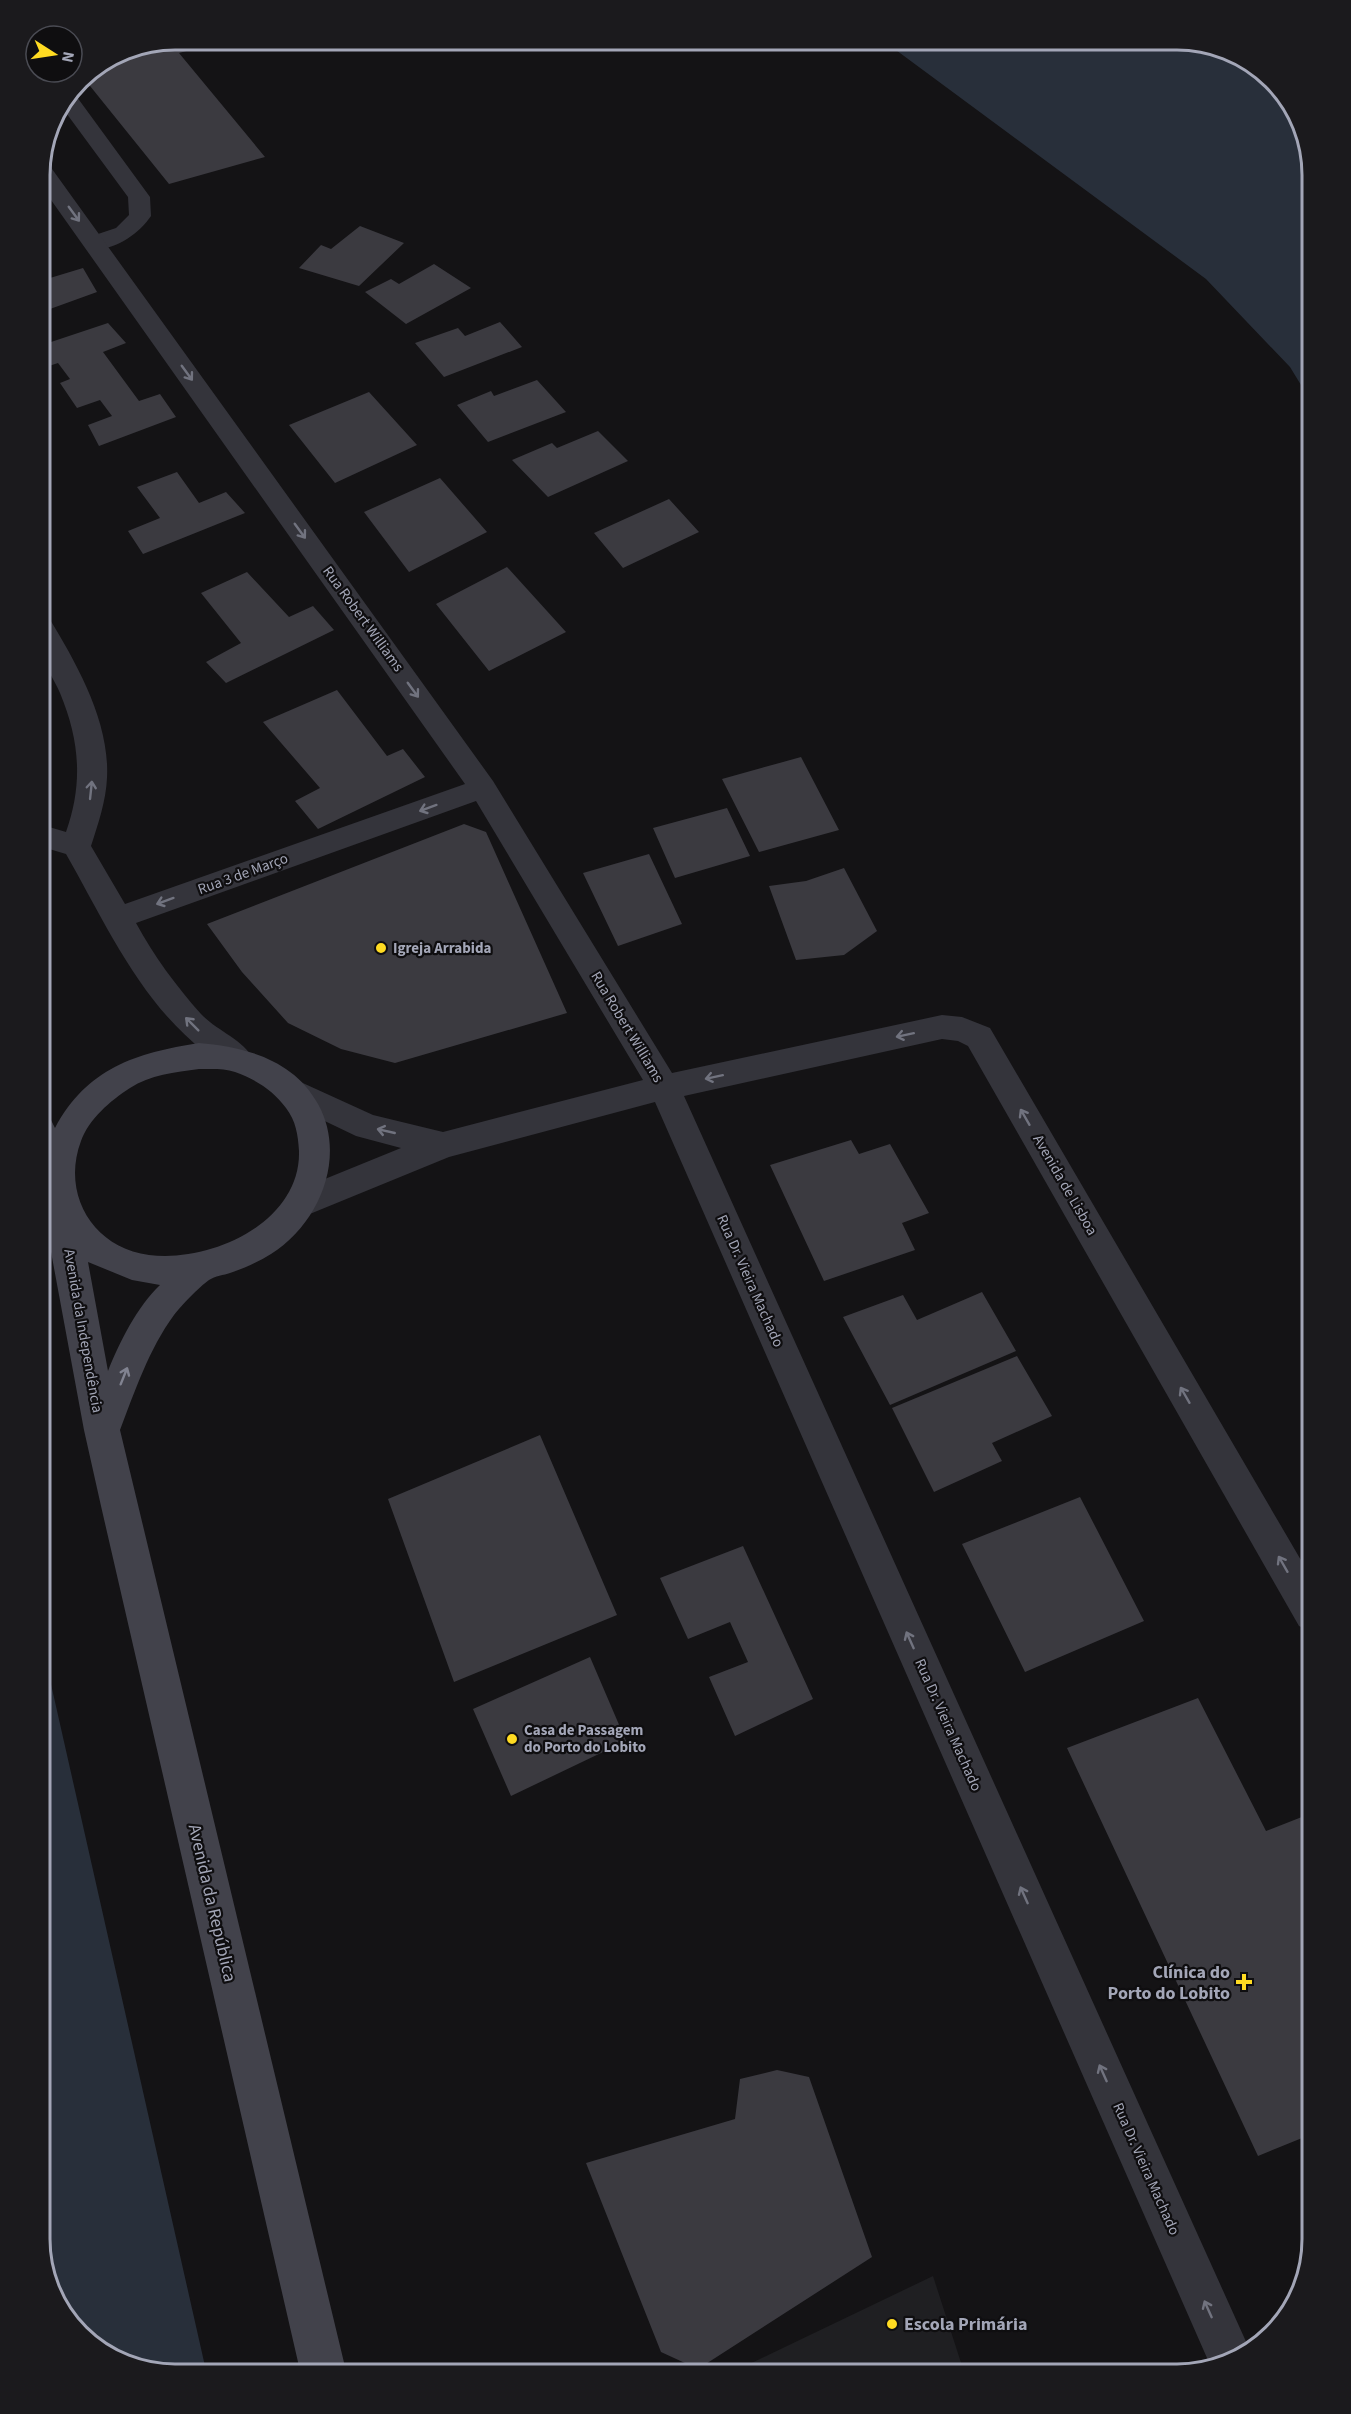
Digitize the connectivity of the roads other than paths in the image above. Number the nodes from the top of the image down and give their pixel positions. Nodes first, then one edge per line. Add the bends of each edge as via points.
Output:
1 (71, 105) edge
2 (50, 182) edge
3 (94, 243) junction
4 (50, 642) edge
5 (483, 788) junction
6 (50, 838) edge
7 (76, 846) junction
8 (118, 918) junction
9 (238, 1060) junction
10 (664, 1088) junction
11 (294, 1092) junction
12 (443, 1145) junction
13 (50, 1167) edge
14 (60, 1203) junction
15 (300, 1204) junction
16 (199, 1268) junction
17 (102, 1430) junction
18 (1302, 1597) edge
19 (1228, 2354) edge
20 (321, 2364) edge

1 - 3 street via 139,197 140,216 124,232
2 -> 3 street, Rua Robert Williams
3 -> 5 street, Rua Robert Williams
7 -> 4 street via 89,810 93,769 88,732
5 -> 8 street, Rua 3 de Março
5 - 10 street, Rua Robert Williams
6 - 7 street
7 - 8 street
9 -> 8 street via 192,1025 145,967
9 - 11 street via 270,1072
9 - 14 street via 199,1056 159,1063 121,1078 89,1103 67,1134 57,1167
10 - 12 street, Avenida de Lisboa
18 -> 10 street, Avenida de Lisboa via 979,1037 962,1029 942,1027
19 -> 10 street, Rua Dr. Vieira Machado
12 -> 11 street via 367,1127
11 - 15 street via 311,1116 317,1144 314,1175
12 - 15 street, Avenida de Lisboa
13 - 14 street, Avenida da Independência
14 - 16 street via 78,1234 110,1258 151,1270
14 - 17 street, Avenida da Independência
15 - 16 street via 274,1233 239,1255
17 -> 16 street via 131,1358 162,1305
17 - 20 street, Avenida da República

